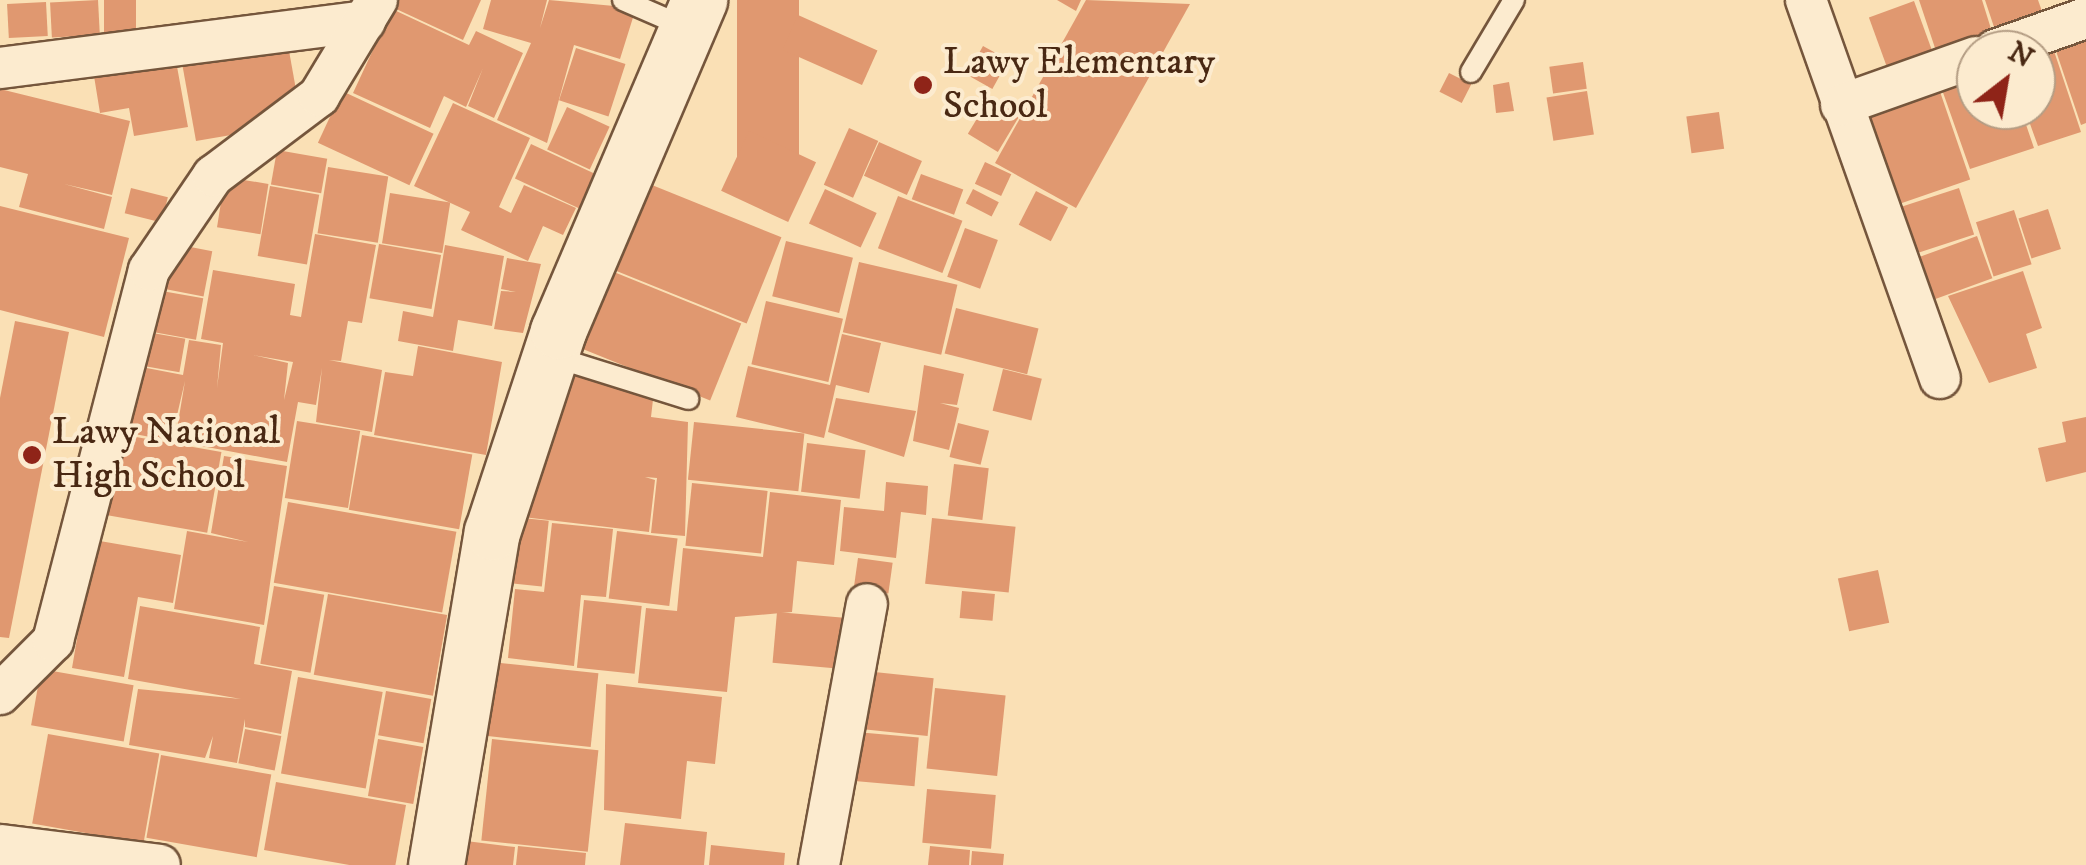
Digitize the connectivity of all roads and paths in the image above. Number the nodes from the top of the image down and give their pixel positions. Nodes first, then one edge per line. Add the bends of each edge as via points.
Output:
1 (623, 0) edge
2 (1514, 0) edge
3 (1806, 0) edge
4 (371, 11) edge
5 (692, 13) edge
6 (2086, 18) edge
7 (2052, 30) edge
8 (1956, 64) edge
9 (0, 68) edge
10 (1471, 72) dead end
11 (1841, 105) junction
12 (549, 356) junction
13 (1940, 378) dead end
14 (688, 400) dead end
15 (866, 604) dead end
16 (0, 694) edge
17 (0, 845) edge
18 (160, 865) edge
19 (436, 865) edge
20 (819, 865) edge

1 - 5 lane
2 - 10 lane
3 - 11 street
4 - 9 street
4 - 16 street via 319,96 213,176 148,270 53,641
5 - 12 main road
6 - 7 street
8 - 11 street
11 - 13 street
12 - 14 lane
12 - 19 main road via 492,532
15 - 20 street
17 - 18 street

